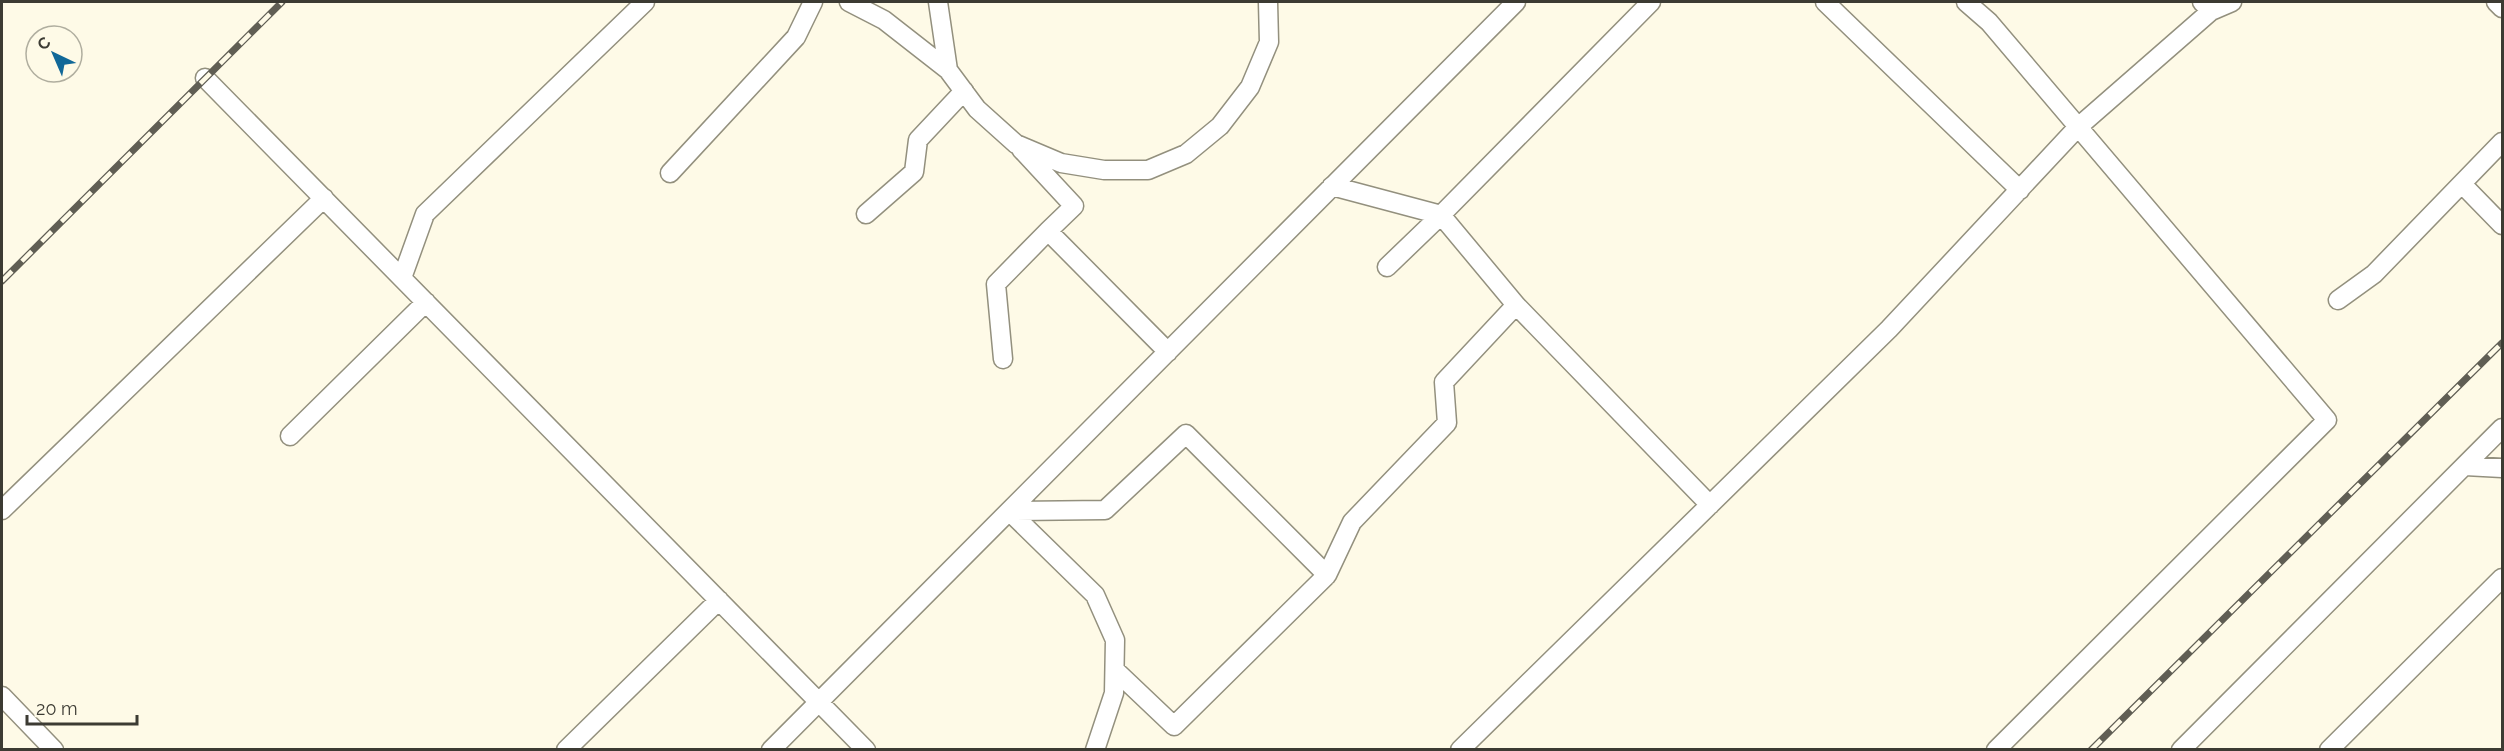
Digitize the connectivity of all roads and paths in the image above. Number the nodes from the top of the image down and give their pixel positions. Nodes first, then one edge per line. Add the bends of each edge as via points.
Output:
1 (645, 2) edge
2 (813, 2) edge
3 (849, 2) edge
4 (938, 2) edge
5 (1268, 2) edge
6 (1516, 2) edge
7 (1651, 2) edge
8 (1825, 2) edge
9 (1965, 2) edge
10 (2232, 2) edge
11 (2496, 2) edge
12 (2206, 6) edge
13 (2502, 8) edge
14 (948, 70) junction
15 (205, 78) dead end
16 (964, 92) junction
17 (2077, 128) junction
18 (2502, 142) edge
19 (1016, 144) junction
20 (670, 173) dead end
21 (2462, 184) junction
22 (1332, 186) junction
23 (2020, 190) junction
24 (324, 198) junction
25 (866, 214) dead end
26 (1441, 215) junction
27 (2502, 225) edge
28 (1048, 231) junction
29 (1387, 267) dead end
30 (402, 278) junction
31 (2338, 300) dead end
32 (426, 302) junction
33 (1516, 305) junction
34 (1168, 352) junction
35 (1003, 359) dead end
36 (2502, 428) edge
37 (290, 436) dead end
38 (2464, 466) junction
39 (2502, 468) edge
40 (1710, 505) junction
41 (2, 510) edge
42 (1009, 511) junction
43 (1327, 575) junction
44 (2502, 578) edge
45 (719, 600) junction
46 (1115, 670) junction
47 (2, 696) edge
48 (819, 702) junction
49 (54, 750) edge
50 (566, 750) edge
51 (771, 750) edge
52 (866, 750) edge
53 (1095, 750) edge
54 (1460, 750) edge
55 (1996, 750) edge
56 (2181, 750) edge
57 (2329, 750) edge

1 - 30 lane via 425,214
2 - 20 lane via 796,37
3 - 14 lane via 884,20
4 - 14 lane
5 - 19 lane via 1269,42 1250,87 1220,126 1186,154 1148,170 1104,170 1061,163
6 - 22 lane
7 - 26 lane
8 - 23 lane
9 - 17 lane via 1989,22
10 - 12 lane
11 - 13 lane
12 - 17 lane
14 - 16 lane
15 - 24 lane
16 - 19 lane
16 - 25 lane via 918,140 914,172
17 - 23 lane
17 - 55 lane via 2327,420
18 - 21 lane
19 - 28 lane via 1074,206
21 - 27 lane
21 - 31 lane via 2374,274
22 - 26 lane
22 - 34 lane
23 - 40 lane via 1889,329
24 - 30 lane
24 - 41 lane
26 - 29 lane
26 - 33 lane
28 - 34 lane
28 - 35 lane via 996,284
30 - 32 lane
32 - 37 lane
32 - 45 lane
33 - 40 lane
33 - 43 lane via 1444,382 1447,423 1352,522
34 - 42 lane
36 - 38 lane
38 - 39 lane
38 - 56 lane
40 - 54 lane
42 - 43 lane via 1105,510 1186,434
42 - 46 lane via 1095,595 1115,640
42 - 48 lane
43 - 46 lane via 1174,726
44 - 57 lane
45 - 48 lane
45 - 50 lane
46 - 53 lane via 1114,693
47 - 49 lane
48 - 51 lane
48 - 52 lane

